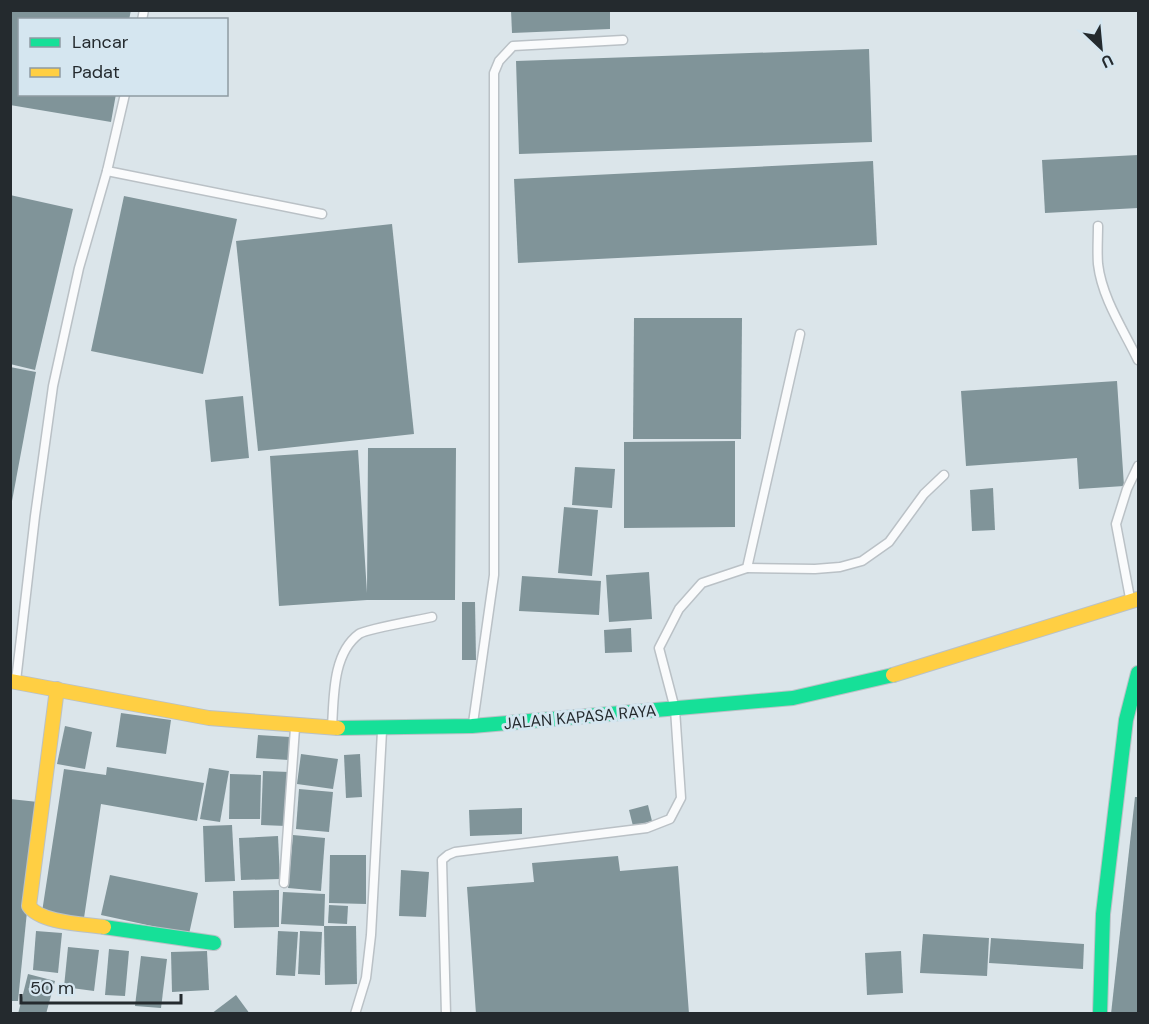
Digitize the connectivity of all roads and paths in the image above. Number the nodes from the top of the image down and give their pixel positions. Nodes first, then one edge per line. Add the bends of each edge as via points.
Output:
1 (623, 40) dead end
2 (125, 96) edge
3 (107, 171) junction
4 (322, 214) dead end
5 (1098, 226) dead end
6 (800, 334) dead end
7 (1138, 360) edge
8 (1138, 466) edge
9 (944, 475) dead end
10 (747, 568) junction
11 (1135, 600) edge
12 (432, 617) dead end
13 (1138, 673) edge
14 (13, 681) edge
15 (57, 689) junction
16 (675, 709) junction
17 (295, 725) junction
18 (472, 726) junction
19 (382, 727) junction
20 (332, 728) junction
21 (284, 883) dead end
22 (214, 943) dead end
23 (356, 1014) edge
24 (447, 1014) edge
25 (1101, 1014) edge

1 - 18 lane via 513,46 494,73 494,575
2 - 3 lane
3 - 4 lane
3 - 14 lane via 79,268 53,386
5 - 7 lane via 1098,265 1106,294
6 - 10 lane
8 - 11 lane via 1116,524
9 - 10 lane via 924,494 889,542 862,561 815,569
10 - 16 lane via 702,583 679,609 659,648
11 - 16 main road, JALAN KAPASA RAYA via 885,678 793,698
12 - 20 lane via 360,633 346,649 336,678
13 - 25 main road via 1126,720 1103,914
14 - 15 main road, JALAN KAPASA RAYA
15 - 17 main road, JALAN KAPASA RAYA via 208,717
15 - 22 main road via 31,911 45,918
16 - 18 main road, JALAN KAPASA RAYA
16 - 24 lane via 681,798 670,819 647,828 455,852 442,860
17 - 20 main road, JALAN KAPASA RAYA
17 - 21 lane
18 - 19 main road, JALAN KAPASA RAYA
19 - 20 main road, JALAN KAPASA RAYA
19 - 23 lane via 371,935 366,978

